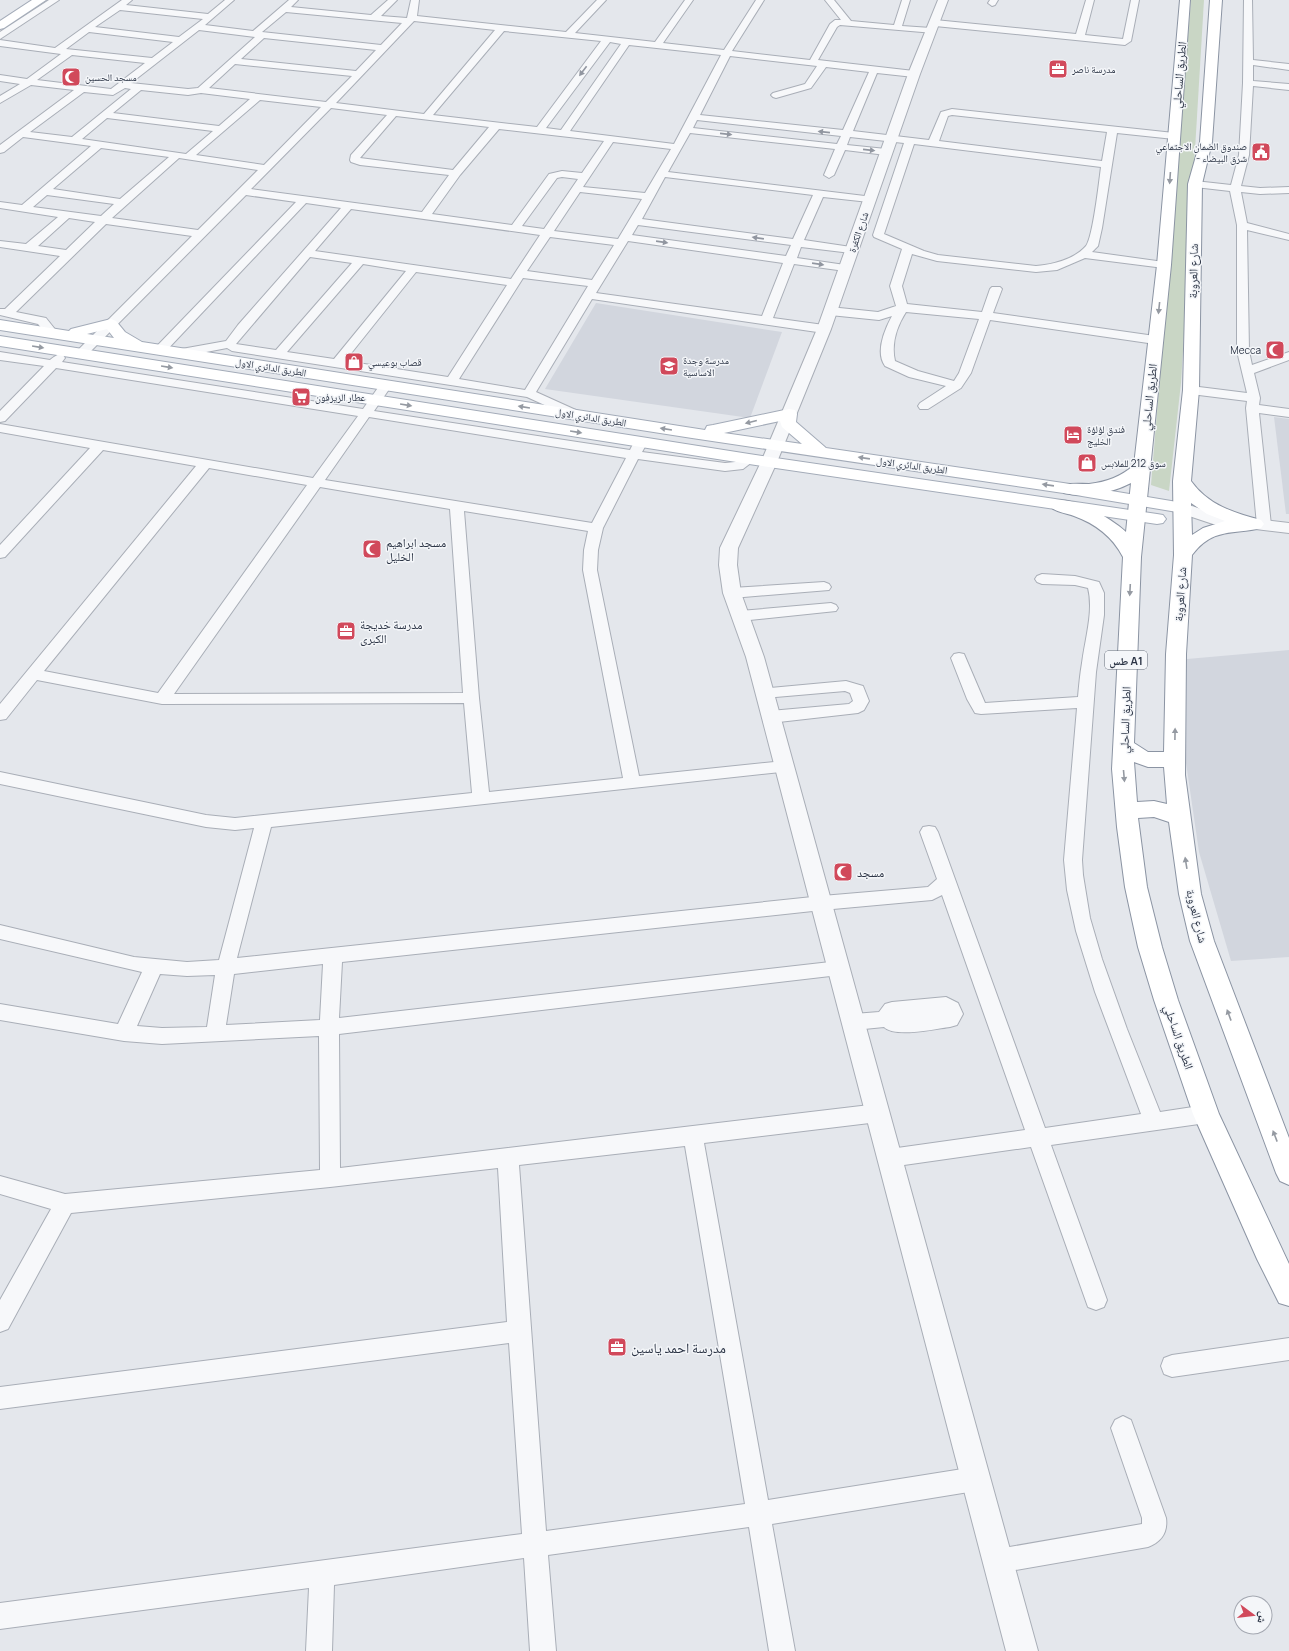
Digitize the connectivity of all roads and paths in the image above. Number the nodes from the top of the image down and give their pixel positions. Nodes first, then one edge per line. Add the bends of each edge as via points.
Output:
1 (40, 0) edge
2 (55, 0) edge
3 (128, 0) edge
4 (230, 0) edge
5 (294, 0) edge
6 (393, 0) edge
7 (415, 0) edge
8 (602, 0) edge
9 (689, 0) edge
10 (760, 0) edge
11 (829, 0) edge
12 (906, 0) edge
13 (944, 0) edge
14 (1090, 0) edge
15 (1135, 0) edge
16 (1185, 0) edge
17 (1216, 0) edge
18 (1248, 0) edge
19 (162, 4) dead end
20 (118, 7) junction
21 (283, 9) junction
22 (154, 11) junction
23 (211, 17) junction
24 (373, 18) junction
25 (411, 20) junction
26 (848, 22) junction
27 (0, 26) edge
28 (502, 27) junction
29 (933, 27) junction
30 (198, 28) junction
31 (897, 28) junction
32 (86, 29) junction
33 (259, 34) junction
34 (568, 35) junction
35 (0, 36) edge
36 (1080, 38) junction
37 (182, 40) junction
38 (607, 40) junction
39 (626, 42) junction
40 (0, 43) edge
41 (657, 45) junction
42 (383, 48) junction
43 (57, 51) junction
44 (70, 52) junction
45 (727, 52) junction
46 (234, 60) junction
47 (152, 61) junction
48 (813, 62) junction
49 (1247, 62) junction
50 (824, 63) junction
51 (1289, 66) edge
52 (874, 70) junction
53 (360, 74) junction
54 (914, 74) junction
55 (0, 78) edge
56 (29, 82) junction
57 (1248, 83) junction
58 (124, 85) junction
59 (139, 87) junction
60 (1289, 87) edge
61 (83, 88) junction
62 (201, 90) junction
63 (776, 95) dead end
64 (258, 97) junction
65 (0, 100) edge
66 (330, 105) junction
67 (394, 113) junction
68 (104, 115) junction
69 (426, 117) junction
70 (694, 117) junction
71 (496, 126) junction
72 (222, 129) junction
73 (688, 130) junction
74 (1112, 130) junction
75 (539, 131) junction
76 (20, 134) junction
77 (563, 134) junction
78 (846, 134) junction
79 (1174, 136) junction
80 (610, 139) junction
81 (891, 139) junction
82 (74, 140) junction
83 (910, 141) junction
84 (933, 144) junction
85 (99, 145) junction
86 (677, 147) junction
87 (841, 147) junction
88 (0, 150) edge
89 (886, 152) junction
90 (177, 155) junction
91 (188, 157) junction
92 (1107, 165) junction
93 (266, 168) junction
94 (456, 173) junction
95 (662, 174) junction
96 (829, 175) dead end
97 (585, 177) junction
98 (1195, 184) junction
99 (1235, 188) junction
100 (577, 190) junction
101 (1289, 190) edge
102 (44, 191) junction
103 (242, 191) junction
104 (820, 193) junction
105 (649, 197) junction
106 (302, 200) junction
107 (869, 200) junction
108 (122, 202) junction
109 (0, 205) edge
110 (348, 206) junction
111 (25, 208) junction
112 (67, 214) junction
113 (424, 217) junction
114 (104, 220) junction
115 (635, 221) junction
116 (1242, 224) junction
117 (514, 229) junction
118 (858, 231) junction
119 (549, 233) junction
120 (201, 234) junction
121 (878, 235) junction
122 (1289, 237) edge
123 (622, 240) junction
124 (797, 243) junction
125 (0, 244) edge
126 (29, 248) junction
127 (908, 248) junction
128 (851, 250) junction
129 (307, 253) junction
130 (70, 254) junction
131 (1084, 254) junction
132 (790, 260) junction
133 (360, 261) junction
134 (1164, 265) junction
135 (414, 268) junction
136 (845, 268) junction
137 (518, 278) junction
138 (594, 284) junction
139 (996, 289) dead end
140 (588, 295) junction
141 (902, 308) junction
142 (830, 311) junction
143 (987, 316) junction
144 (3, 317) edge
145 (766, 320) junction
146 (110, 324) junction
147 (824, 328) junction
148 (56, 334) junction
149 (95, 340) junction
150 (1155, 340) junction
151 (0, 341) edge
152 (230, 344) junction
153 (138, 346) junction
154 (160, 350) junction
155 (73, 353) junction
156 (180, 353) junction
157 (278, 355) junction
158 (0, 356) edge
159 (1289, 356) edge
160 (337, 363) junction
161 (53, 364) junction
162 (1247, 371) junction
163 (452, 381) junction
164 (386, 385) junction
165 (957, 385) junction
166 (1191, 390) junction
167 (529, 394) junction
168 (1253, 403) junction
169 (924, 406) dead end
170 (371, 407) junction
171 (1289, 413) edge
172 (573, 414) junction
173 (789, 414) junction
174 (0, 418) edge
175 (0, 428) edge
176 (692, 432) junction
177 (100, 445) junction
178 (637, 448) junction
179 (821, 452) junction
180 (765, 456) junction
181 (205, 464) junction
182 (1142, 466) junction
183 (1182, 481) junction
184 (317, 483) junction
185 (1070, 489) junction
186 (457, 505) junction
187 (1058, 505) junction
188 (1138, 508) junction
189 (1183, 515) junction
190 (1260, 525) junction
191 (596, 528) junction
192 (1289, 528) edge
193 (0, 554) edge
194 (1183, 555) junction
195 (1132, 557) junction
196 (1042, 580) dead end
197 (824, 587) dead end
198 (756, 592) junction
199 (732, 593) junction
200 (831, 608) dead end
201 (764, 614) junction
202 (740, 616) junction
203 (959, 658) dead end
204 (33, 674) junction
205 (764, 692) junction
206 (471, 698) junction
207 (162, 699) junction
208 (1086, 702) junction
209 (0, 715) edge
210 (770, 717) junction
211 (1124, 746) junction
212 (1175, 757) junction
213 (784, 767) junction
214 (0, 778) edge
215 (632, 783) junction
216 (481, 798) junction
217 (1127, 812) junction
218 (1180, 818) junction
219 (264, 822) junction
220 (929, 832) dead end
221 (946, 882) junction
222 (822, 903) junction
223 (0, 932) edge
224 (333, 956) junction
225 (154, 966) junction
226 (226, 967) junction
227 (840, 968) junction
228 (0, 1012) edge
229 (888, 1019) dead end
230 (854, 1022) junction
231 (329, 1027) junction
232 (124, 1033) junction
233 (214, 1034) junction
234 (878, 1113) junction
235 (1206, 1114) junction
236 (1154, 1122) junction
237 (693, 1136) junction
238 (1038, 1138) junction
239 (508, 1158) junction
240 (890, 1158) junction
241 (1289, 1173) edge
242 (330, 1178) junction
243 (0, 1186) edge
244 (65, 1204) junction
245 (1289, 1294) edge
246 (1096, 1300) dead end
247 (0, 1321) edge
248 (519, 1331) junction
249 (1289, 1349) edge
250 (1172, 1366) dead end
251 (0, 1398) edge
252 (1123, 1428) dead end
253 (975, 1479) junction
254 (758, 1514) junction
255 (534, 1545) junction
256 (998, 1561) junction
257 (322, 1574) junction
258 (0, 1616) edge
259 (319, 1651) edge
260 (543, 1651) edge
261 (782, 1651) edge
262 (1022, 1651) edge

1 - 27 main road
2 - 35 street
3 - 20 street
4 - 23 street
5 - 21 street
6 - 24 street
7 - 25 street
8 - 34 street
9 - 41 street
10 - 45 street
11 - 26 street
12 - 31 street
13 - 29 street, شارع الكفرة
14 - 36 street
15 - 36 street via 1128,39 1125,42
16 - 79 main road, الطريق الساحلي / طس A1
17 - 98 main road, شارع العروبة via 1206,142
18 - 49 street
19 - 22 street
20 - 22 street
20 - 32 street
21 - 24 street
21 - 33 street
22 - 23 street
23 - 30 street
24 - 25 street
25 - 28 street
25 - 42 street
26 - 31 street
26 - 48 street via 838,22 833,26
28 - 34 street
28 - 69 street
29 - 31 street
29 - 36 street
29 - 54 street, شارع الكفرة
30 - 33 street
30 - 37 street
32 - 37 street
32 - 43 street
33 - 42 street
33 - 46 street
34 - 38 street
37 - 47 street
38 - 39 street
38 -> 75 street
39 - 41 street
39 - 77 street
40 - 43 street
41 - 45 street
42 - 53 street
43 - 44 street
44 - 47 street
44 - 56 street
45 - 48 street
45 - 70 street
46 - 53 street
46 - 62 street
47 - 58 street
48 - 50 street
49 - 51 street
49 - 57 street
50 - 52 street
50 - 63 street via 808,86
52 - 54 street
52 - 78 street
53 - 66 street
54 - 81 street, شارع الكفرة
55 - 56 street
56 - 61 street
56 - 65 street
57 - 60 street
57 - 99 street via 1244,155
58 - 59 street
58 - 61 street via 113,92
59 - 62 street via 188,92
59 - 68 street
61 - 76 street
62 - 64 street
64 - 66 street
64 - 72 street
66 - 67 street
66 - 93 street
67 - 69 street
67 - 94 street via 355,160
68 - 72 street
68 - 82 street
69 - 71 street
70 - 73 street
78 -> 70 street
71 - 75 street
71 - 94 street
72 - 91 street
73 - 86 street
73 -> 87 street
74 - 79 street
74 - 84 street via 947,112
74 - 92 street
75 - 77 street
76 - 82 street
76 - 88 street
77 - 80 street
78 - 81 street
78 - 87 street
79 -> 134 main road, الطريق الساحلي / طس A1
80 - 86 street
80 - 97 street
81 - 83 street
81 - 89 street, شارع الكفرة
82 - 85 street
83 - 84 street
83 - 121 street
84 - 92 street
85 - 90 street
85 - 102 street
86 - 95 street
87 -> 89 street
87 - 96 street
89 - 107 street, شارع الكفرة
90 - 91 street
90 - 108 street
91 - 93 street
92 - 131 street via 1097,228 1092,246
93 - 103 street
94 - 113 street
95 - 104 street
95 - 105 street
97 - 100 street
97 - 117 street via 562,174 553,176
98 - 99 street
98 - 166 main road, شارع العروبة
99 - 101 street via 1269,192
99 - 116 street
100 - 105 street
100 - 119 street
102 - 108 street
102 - 111 street
103 - 106 street
103 - 120 street
104 - 107 street
104 - 124 street
105 - 115 street
106 - 110 street
106 - 154 street
107 - 118 street, شارع الكفرة
108 - 114 street
109 - 111 street
110 - 113 street
110 - 129 street
111 - 112 street
112 - 114 street
112 - 126 street
113 - 117 street
114 - 120 street
114 - 130 street
115 - 123 street
124 -> 115 street
116 - 122 street
116 - 162 street via 1243,351
117 - 119 street
118 - 121 street
118 - 128 street, شارع الكفرة
119 - 123 street
119 - 137 street
120 - 146 street
121 - 127 street
123 -> 132 street
123 - 138 street
124 - 128 street
124 - 132 street
125 - 126 street
126 - 130 street
127 - 131 street via 937,258 1036,269 1052,268
127 - 141 street via 896,286
128 - 136 street, شارع الكفرة
129 - 133 street
129 - 152 street
130 - 144 street
131 - 134 street
132 -> 136 street
132 - 145 street
133 - 135 street
133 - 157 street
134 -> 150 main road, الطريق الساحلي / طس A1
135 - 137 street
135 - 160 street
136 - 142 street, شارع الكفرة
137 - 138 street
137 - 163 street
138 - 140 street
139 - 143 street
140 - 145 street
140 - 167 street
141 - 142 street via 879,316
141 - 143 street
141 - 165 street via 896,317 889,339 887,355 890,363 912,373
142 - 147 street, شارع الكفرة
143 - 150 street
143 - 165 street via 965,373
144 - 148 main road, الطريق الدائري الاول
145 - 147 street
146 - 148 main road via 84,331
146 - 149 street
146 - 153 main road via 120,335
147 - 173 street, شارع الكفرة
148 - 149 main road, الطريق الدائري الاول
149 - 153 main road, الطريق الدائري الاول
149 - 155 street
150 - 182 main road, الطريق الساحلي / طس A1
151 -> 155 main road, الطريق الدائري الاول
152 - 156 street
152 - 157 street via 236,348
153 - 154 main road, الطريق الدائري الاول
154 - 156 main road, الطريق الدائري الاول
155 - 161 street
155 -> 170 main road, الطريق الدائري الاول
156 - 164 main road, الطريق الدائري الاول
157 - 160 street
158 - 161 street
159 - 162 street
160 - 163 street
161 - 170 street
161 - 174 street
162 - 168 street
163 - 167 street
164 - 170 street
172 -> 164 main road, الطريق الدائري الاول
165 - 169 street
166 - 168 street
166 - 183 main road, شارع العروبة
167 - 172 street
168 - 171 street
168 - 190 street
170 - 178 main road, الطريق الدائري الاول
170 - 184 street
176 -> 172 main road, الطريق الدائري الاول
173 -> 176 main road
173 - 179 main road via 788,423
173 - 180 street, شارع الكفرة
175 - 177 street
176 - 180 main road, الطريق الدائري الاول
177 - 181 street
177 - 193 street
178 - 180 main road, الطريق الدائري الاول
178 - 191 street
179 - 180 main road, الطريق الدائري الاول
185 -> 179 main road, الطريق الدائري الاول
180 - 187 main road, الطريق الدائري الاول
180 - 199 street, شارع الكفرة via 729,548 728,572
181 - 184 street
181 - 204 street
182 - 185 main road via 1131,476 1115,484 1093,489
182 - 188 main road, الطريق الساحلي / طس A1
183 - 189 main road, شارع العروبة
183 - 190 main road via 1197,500 1209,508 1223,515
184 - 186 street
184 - 207 street
185 - 188 main road, الطريق الدائري الاول
186 - 191 street
186 - 206 street
187 - 188 main road, الطريق الدائري الاول
187 - 195 main road via 1088,514 1112,529 1128,547
188 - 189 main road, الطريق الدائري الاول
188 - 195 main road, الطريق الساحلي / طس A1
189 - 190 street
189 - 194 main road, شارع العروبة
190 - 192 street
190 - 194 main road via 1240,525 1214,530 1195,540
191 - 215 street via 590,570
212 -> 194 main road, شارع العروبة via 1176,654
195 -> 211 main road, الطريق الساحلي / طس A1
196 - 208 street via 1085,581 1094,585 1096,590 1096,616
197 - 198 street
198 - 199 street
198 - 201 street
199 - 202 street, شارع الكفرة
200 - 201 street
201 - 202 street
202 - 205 street, شارع الكفرة
203 - 208 street via 981,709
204 - 207 street
204 - 209 street
205 - 210 street, شارع الكفرة
205 - 210 street via 846,686 857,690 861,701 852,709
206 - 207 street
206 - 216 street
208 - 236 street via 1073,860 1074,884 1082,927 1103,990
210 - 213 street, شارع الكفرة
211 - 212 main road via 1135,755 1150,760
211 -> 217 main road, الطريق الساحلي / طس A1 via 1123,769
212 - 218 main road, شارع العروبة via 1174,775
213 - 215 street
213 - 222 street, شارع الكفرة
214 - 219 street via 206,821 235,824
215 - 216 street
216 - 219 street
217 - 218 main road via 1135,809 1155,809
217 - 235 main road, الطريق الساحلي / طس A1 via 1136,887 1150,947
241 -> 218 main road, شارع العروبة via 1202,941 1190,894
219 - 226 street
220 - 221 street
221 - 222 street via 932,893
221 - 238 street
222 - 224 street
222 - 227 street, شارع الكفرة
223 - 225 street via 134,964
224 - 226 street
224 - 231 street
225 - 226 street via 188,969
225 - 232 street
226 - 233 street
227 - 230 street, شارع الكفرة
227 - 231 street
228 - 232 street
229 - 230 street
230 - 234 street, شارع الكفرة
231 - 233 street
231 - 242 street
232 - 233 street via 162,1036
234 - 237 street
234 - 240 street, شارع الكفرة
235 - 236 street
235 - 245 main road, الطريق الساحلي / طس A1
236 - 238 street
237 - 239 street
237 - 254 street
238 - 240 street
238 - 246 street
239 - 242 street
239 - 248 street
240 - 253 street, شارع الكفرة
242 - 244 street
243 - 244 street
244 - 247 street
248 - 251 street
248 - 255 street
249 - 250 street
252 - 256 street via 1154,1518 1153,1532 1148,1535
253 - 254 street
253 - 256 street, شارع الكفرة
254 - 255 street
254 - 261 street
255 - 257 street
255 - 260 street
256 - 262 street, شارع الكفرة
257 - 258 street
257 - 259 street

